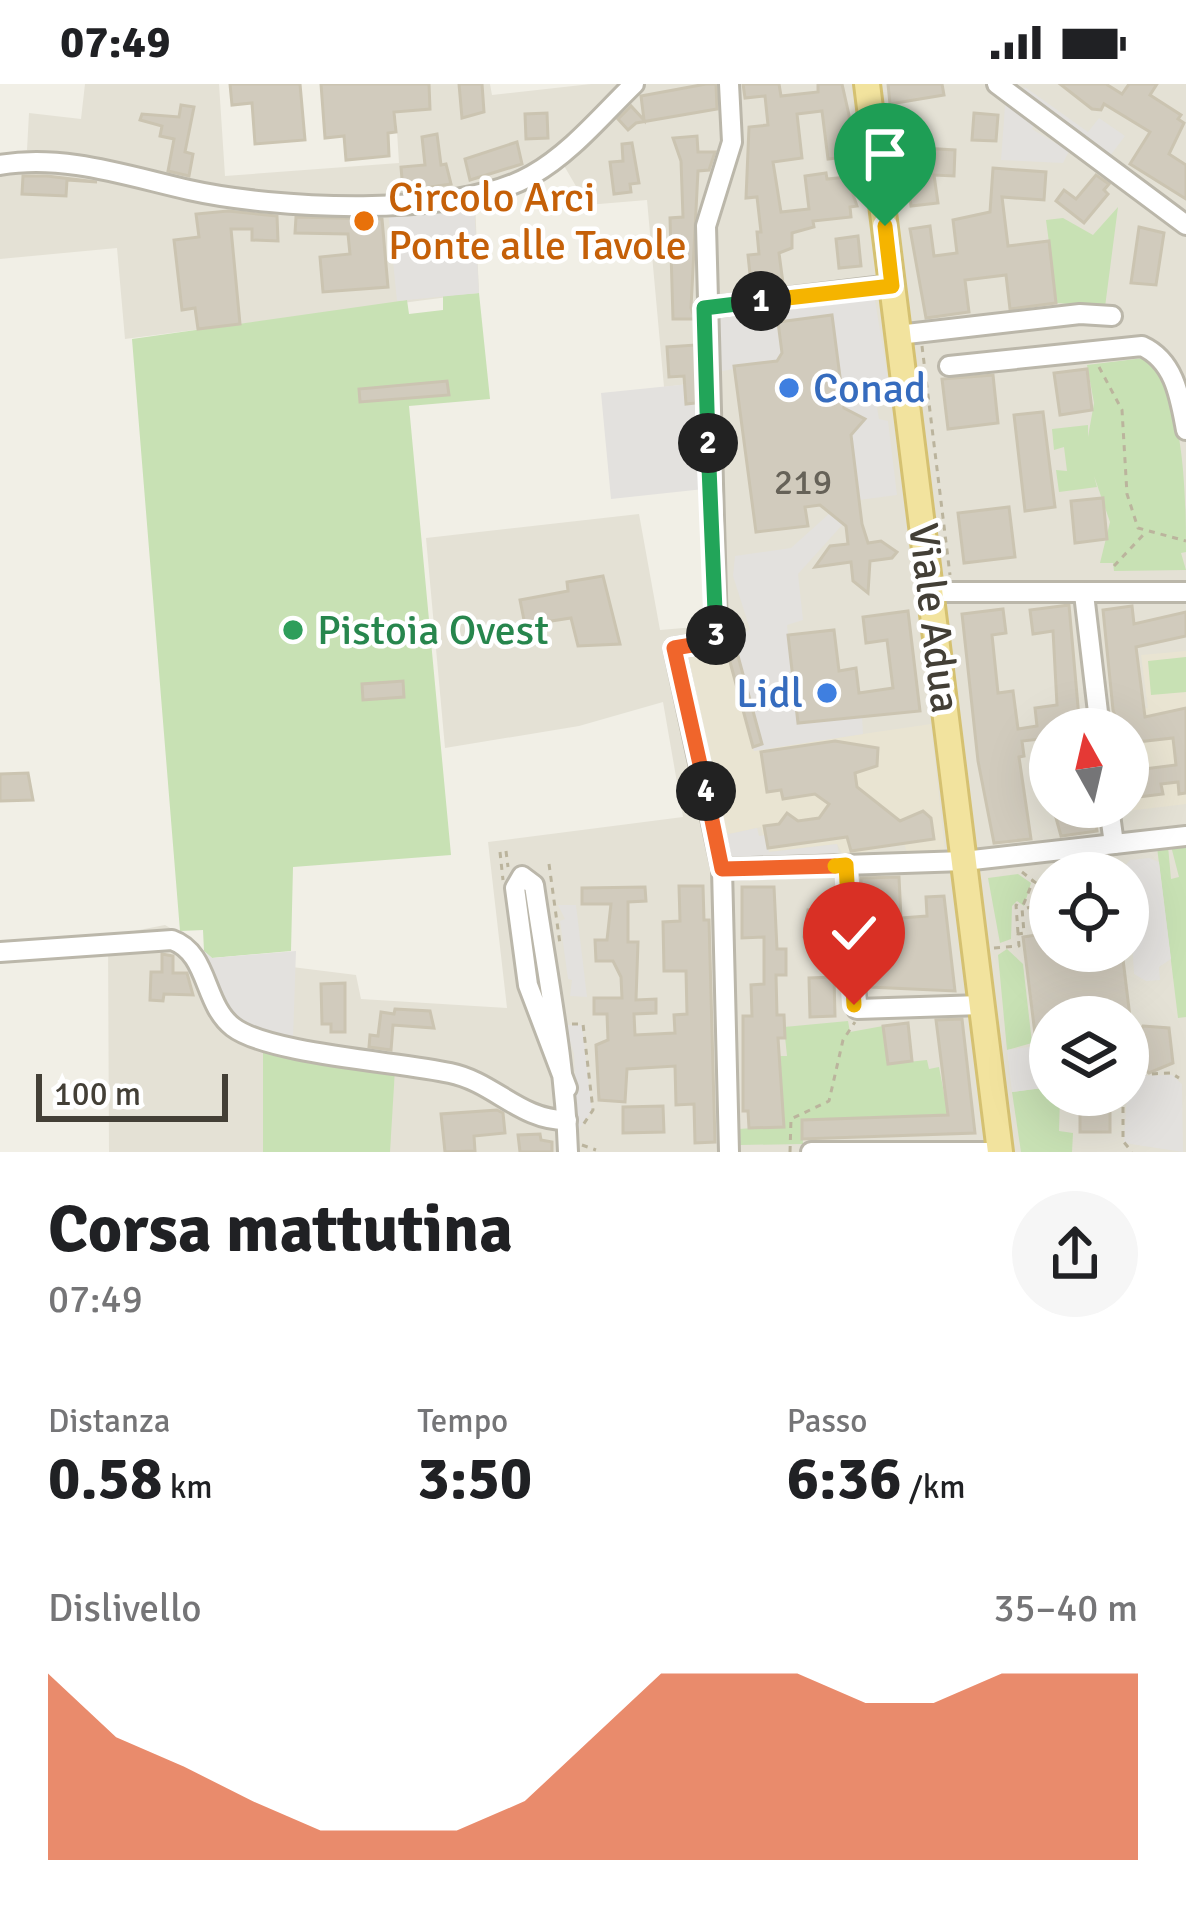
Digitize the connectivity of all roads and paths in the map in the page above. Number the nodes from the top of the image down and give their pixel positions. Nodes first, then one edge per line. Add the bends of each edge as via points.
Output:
1 (634, 84) edge
2 (729, 84) edge
3 (867, 84) edge
4 (997, 84) edge
5 (0, 165) edge
6 (1186, 225) edge
7 (892, 286) junction
8 (704, 308) junction
9 (1112, 316) dead end
10 (909, 334) junction
11 (1097, 364) dead end
12 (949, 367) dead end
13 (1186, 430) edge
14 (1144, 533) junction
15 (1186, 541) edge
16 (1114, 566) dead end
17 (941, 592) junction
18 (1186, 592) edge
19 (1084, 594) junction
20 (1098, 708) edge
21 (1104, 828) edge
22 (1127, 828) edge
23 (1186, 836) edge
24 (964, 861) junction
25 (549, 863) dead end
26 (846, 865) junction
27 (722, 869) junction
28 (1021, 871) dead end
29 (1029, 877) edge
30 (1029, 896) edge
31 (1029, 907) edge
32 (1023, 908) junction
33 (994, 948) dead end
34 (0, 952) edge
35 (542, 953) joint
36 (982, 1005) junction
37 (569, 1008) dead end
38 (864, 1012) junction
39 (1149, 1074) edge
40 (1179, 1078) dead end
41 (1123, 1116) edge
42 (573, 1136) edge
43 (596, 1150) edge
44 (862, 1151) edge
45 (730, 1152) edge
46 (790, 1152) edge
47 (811, 1152) edge
48 (987, 1152) edge
49 (1000, 1152) edge
50 (1132, 1152) edge

1 - 5 street via 533,175 446,198 254,202 61,163
2 - 8 street via 733,134 707,214
3 - 7 main road, Viale Adua
4 - 6 street
7 - 8 street
7 - 10 main road, Viale Adua
8 - 27 street via 717,631 710,642 674,648
9 - 10 street
10 - 17 main road, Viale Adua
10 - 17 path
11 - 14 path via 1121,406 1128,498
12 - 13 street via 1142,346 1172,375
14 - 15 path
14 - 16 path
17 - 19 street
17 - 24 main road, Viale Adua
18 - 19 street
19 - 20 street
21 - 24 street
22 - 23 street
24 - 26 street
24 - 36 main road, Viale Adua
25 - 35 path
26 - 27 street
26 - 38 street via 851,991
27 - 45 street
28 - 29 path
30 - 32 path
31 - 32 path
32 - 33 path via 1019,946
34 - 42 street via 172,940 193,953 214,1004 244,1033 460,1076
35 - 42 street
36 - 38 street
36 - 49 main road, Viale Adua
37 - 42 path via 571,1024 583,1024 593,1110
38 - 46 path via 844,1040 829,1101 791,1119
39 - 40 path
41 - 50 path via 1123,1141
42 - 43 path
44 - 47 street
44 - 48 street

